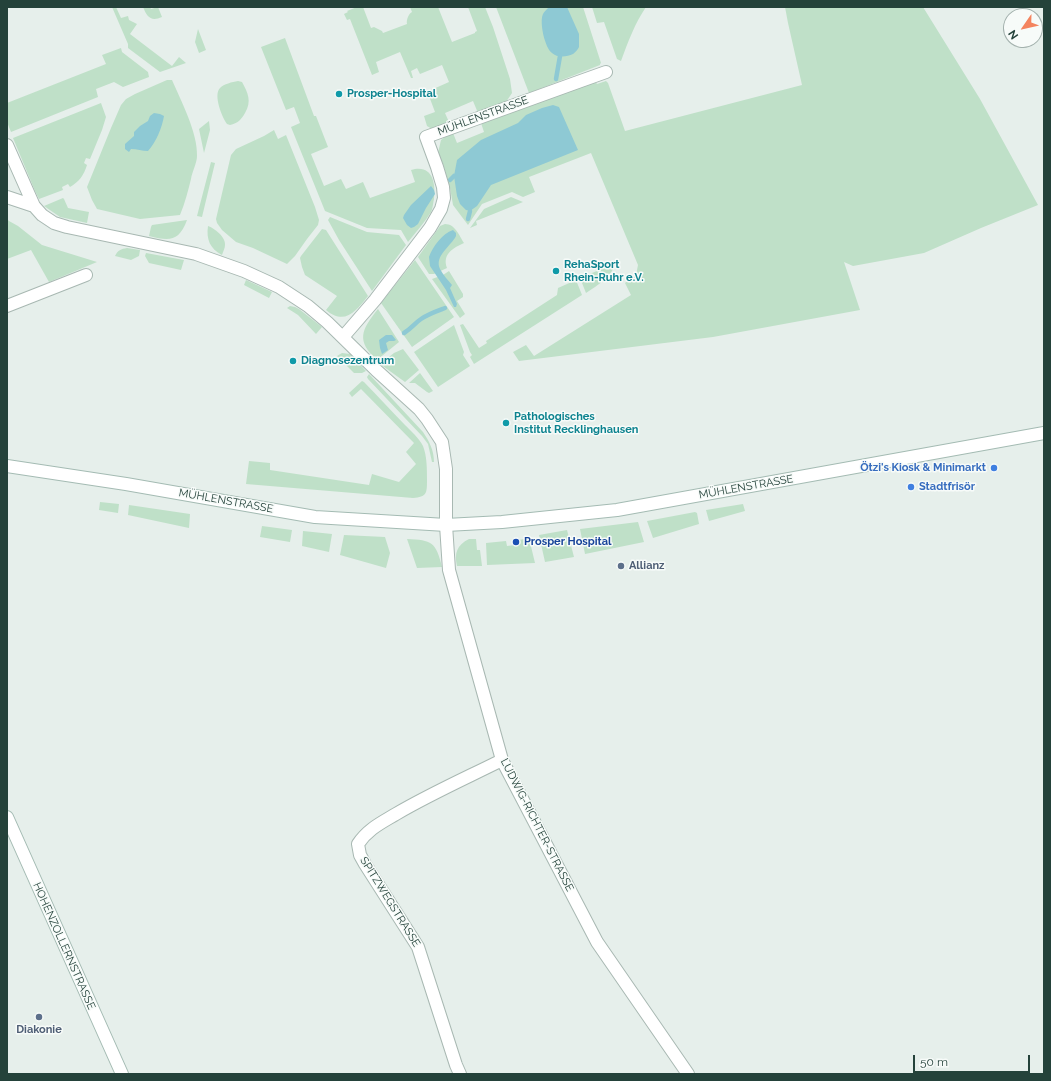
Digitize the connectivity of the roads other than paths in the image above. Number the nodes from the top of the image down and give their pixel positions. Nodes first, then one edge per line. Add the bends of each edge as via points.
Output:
1 (606, 72) dead end
2 (7, 145) edge
3 (7, 197) edge
4 (34, 206) junction
5 (86, 275) dead end
6 (7, 306) edge
7 (343, 337) junction
8 (1044, 433) edge
9 (7, 466) edge
10 (446, 525) junction
11 (502, 760) junction
12 (7, 817) edge
13 (122, 1074) edge
14 (460, 1074) edge
15 (688, 1074) edge

1 - 7 street, MÜHLENSTRASSE via 426,137 443,187 442,209 375,300
2 - 4 street
3 - 4 street
4 - 7 street via 54,224 196,254 244,271 279,287 308,306
5 - 6 street
7 - 10 street via 419,409 442,442 446,468
8 - 10 street, MÜHLENSTRASSE via 617,510
9 - 10 street, MÜHLENSTRASSE via 315,517
10 - 11 street, LUDWIG-RICHTER-STRASSE via 449,570
11 - 14 street, SPITZWEGSTRASSE via 419,800 371,829 358,844 365,864 418,947
11 - 15 street, LUDWIG-RICHTER-STRASSE via 597,942
12 - 13 street, HOHENZOLLERNSTRASSE

